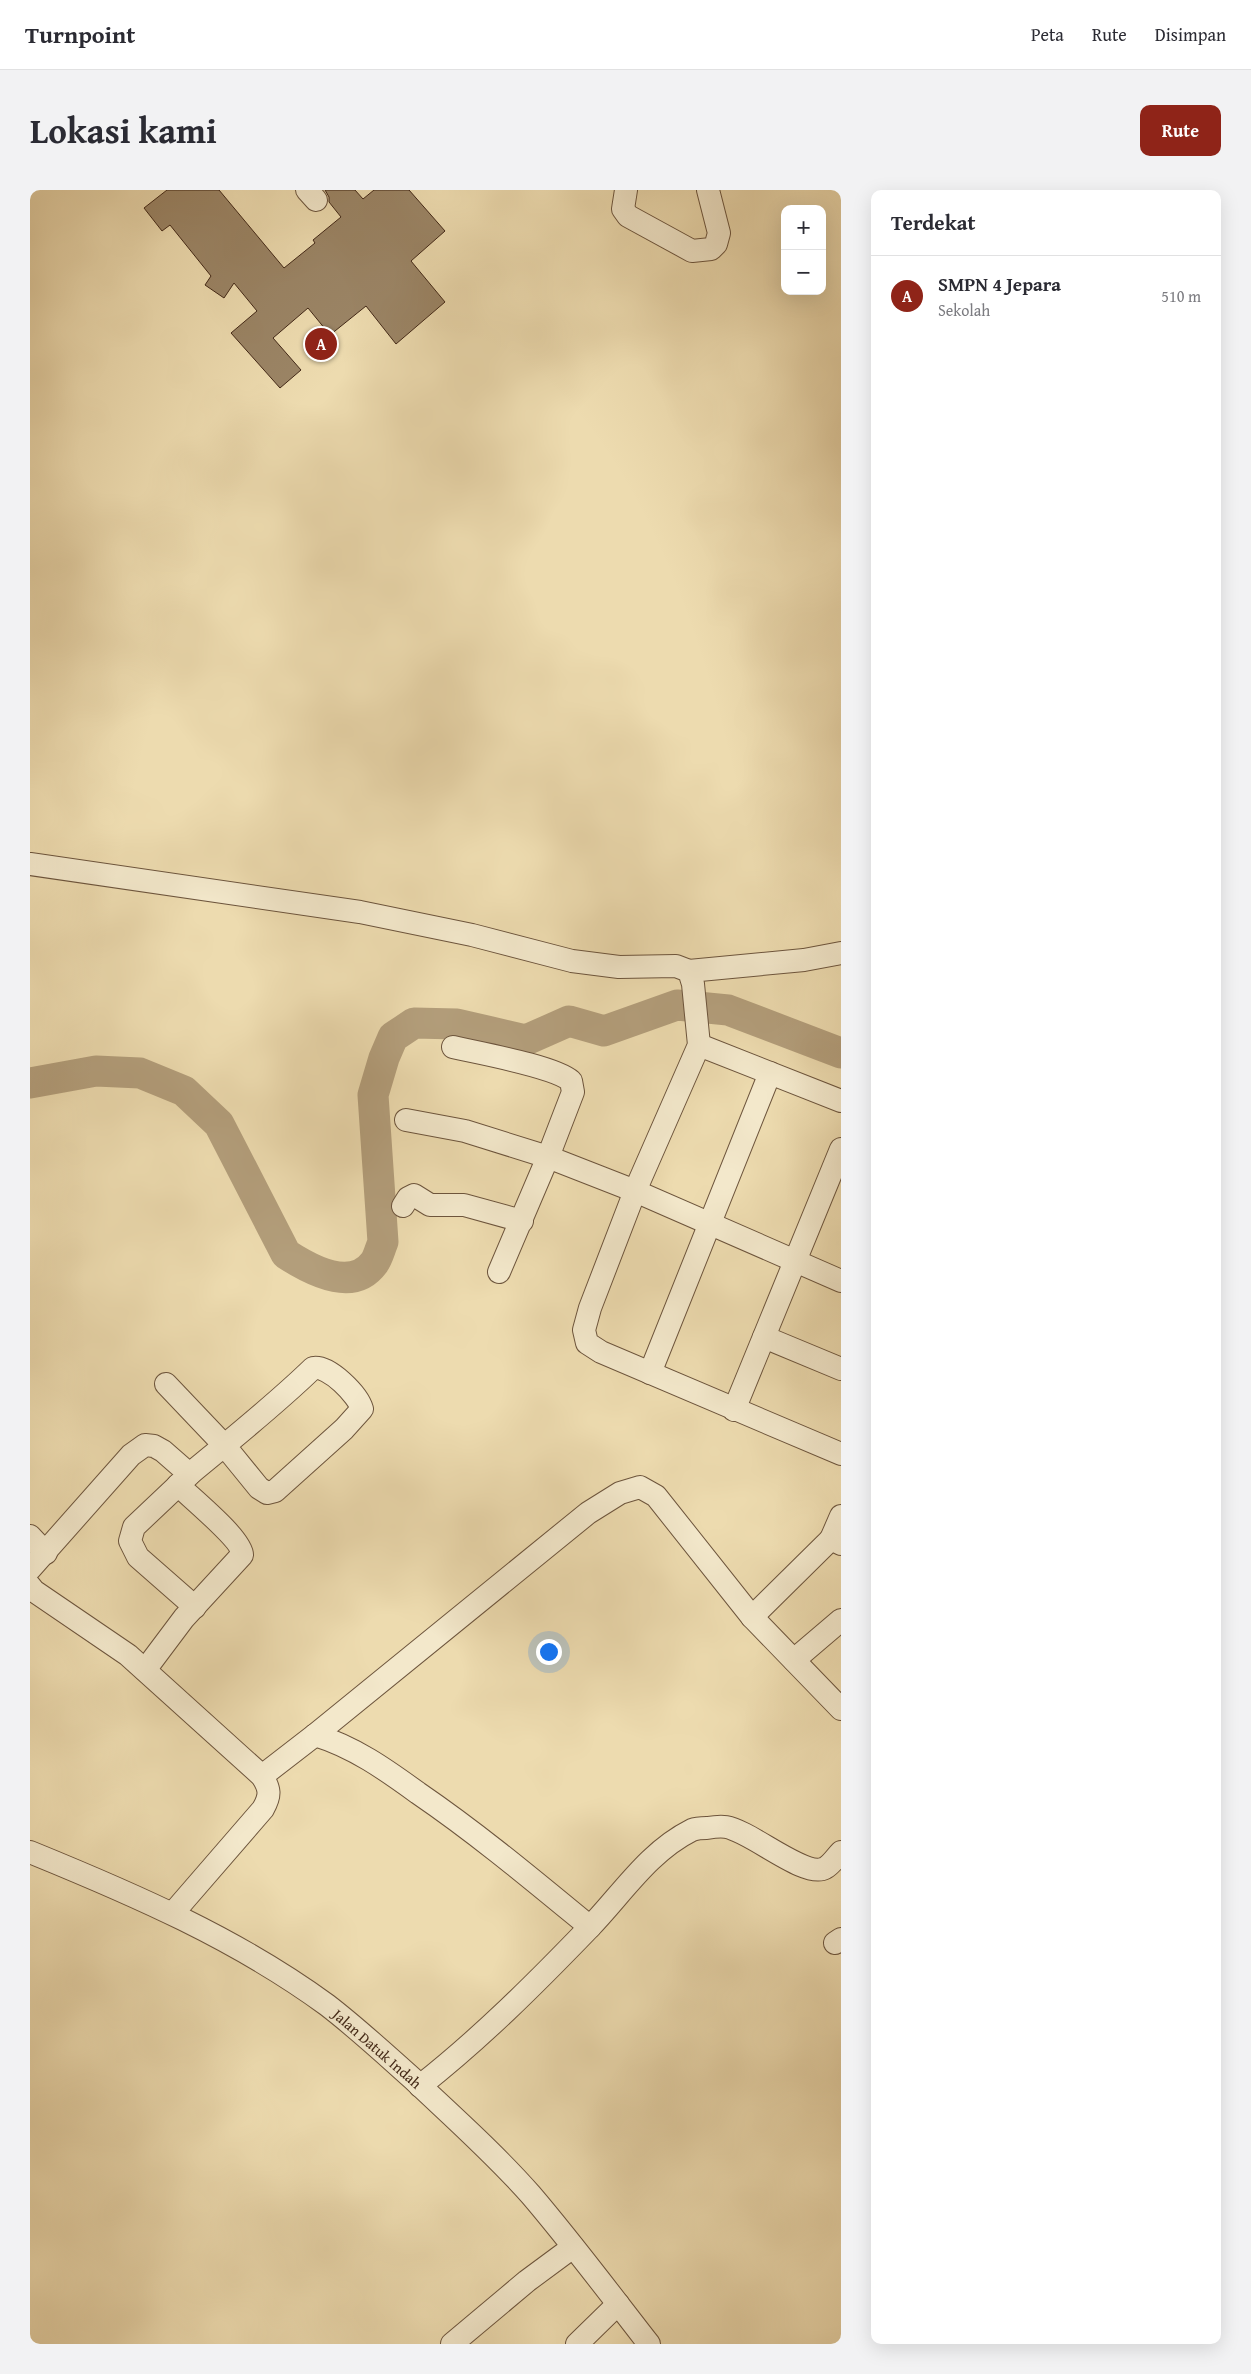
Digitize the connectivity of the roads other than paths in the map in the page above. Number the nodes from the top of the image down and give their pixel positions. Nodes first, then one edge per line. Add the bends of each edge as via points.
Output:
1 (626, 190) edge
2 (708, 190) edge
3 (30, 864) edge
4 (841, 953) edge
5 (691, 977) junction
6 (698, 1035) junction
7 (453, 1047) dead end
8 (770, 1073) junction
9 (841, 1101) edge
10 (406, 1120) dead end
11 (548, 1156) junction
12 (838, 1164) edge
13 (635, 1191) junction
14 (403, 1206) dead end
15 (522, 1221) junction
16 (711, 1224) junction
17 (795, 1262) junction
18 (499, 1272) dead end
19 (841, 1281) edge
20 (764, 1337) junction
21 (841, 1368) edge
22 (650, 1373) junction
23 (166, 1384) dead end
24 (734, 1410) junction
25 (224, 1444) junction
26 (841, 1454) edge
27 (184, 1479) junction
28 (841, 1516) edge
29 (30, 1536) edge
30 (836, 1542) edge
31 (46, 1553) junction
32 (30, 1569) edge
33 (30, 1586) edge
34 (194, 1607) junction
35 (752, 1617) junction
36 (841, 1620) edge
37 (794, 1660) junction
38 (146, 1670) junction
39 (840, 1706) edge
40 (315, 1736) junction
41 (262, 1776) junction
42 (30, 1852) edge
43 (841, 1852) edge
44 (173, 1913) junction
45 (590, 1927) junction
46 (420, 2086) junction
47 (573, 2247) junction
48 (618, 2304) junction
49 (452, 2344) edge
50 (577, 2344) edge
51 (649, 2344) edge

1 - 2 street via 622,209 628,216 678,245 698,252 712,248 718,240
3 - 5 street via 360,912 472,934 572,961 619,967 676,966
4 - 5 street
5 - 6 street
6 - 8 street
6 - 13 street
7 - 11 street via 547,1070 571,1081 573,1092
8 - 9 street
8 - 16 street
10 - 11 street via 465,1131
11 - 13 street
11 - 15 street
12 - 17 street
13 - 16 street
13 - 22 street via 584,1330 586,1344
14 - 15 street via 414,1195 430,1205 464,1205
15 - 18 street
16 - 17 street
16 - 22 street
17 - 19 street
17 - 20 street
20 - 21 street
20 - 24 street
22 - 24 street
23 - 25 street
24 - 26 street
25 - 25 street via 314,1368 333,1374 362,1407 344,1429 275,1491 267,1493 259,1488
25 - 27 street
27 - 31 street via 187,1472 154,1446 145,1445 131,1455
27 - 34 street via 243,1551 240,1559
27 - 34 street via 134,1527 130,1541 138,1556
28 - 30 street
29 - 31 street
30 - 35 street
31 - 32 street
33 - 38 street
34 - 38 street
35 - 37 street
35 - 40 street via 656,1496 640,1487 620,1494 588,1513
36 - 37 street
37 - 39 street
38 - 41 street
40 - 41 street
40 - 45 street via 361,1754 401,1780 466,1826
41 - 44 street via 270,1790 269,1799
42 - 44 street, Jalan Datuk Indah
43 - 45 street via 824,1868 813,1870 802,1867 753,1837 725,1826 696,1829 673,1840 652,1857
44 - 46 street, Jalan Datuk Indah via 328,2006
45 - 46 street via 462,2054
46 - 47 street, Jalan Datuk Indah via 484,2145
47 - 48 street, Jalan Datuk Indah
47 - 49 street
48 - 50 street
48 - 51 street, Jalan Datuk Indah

